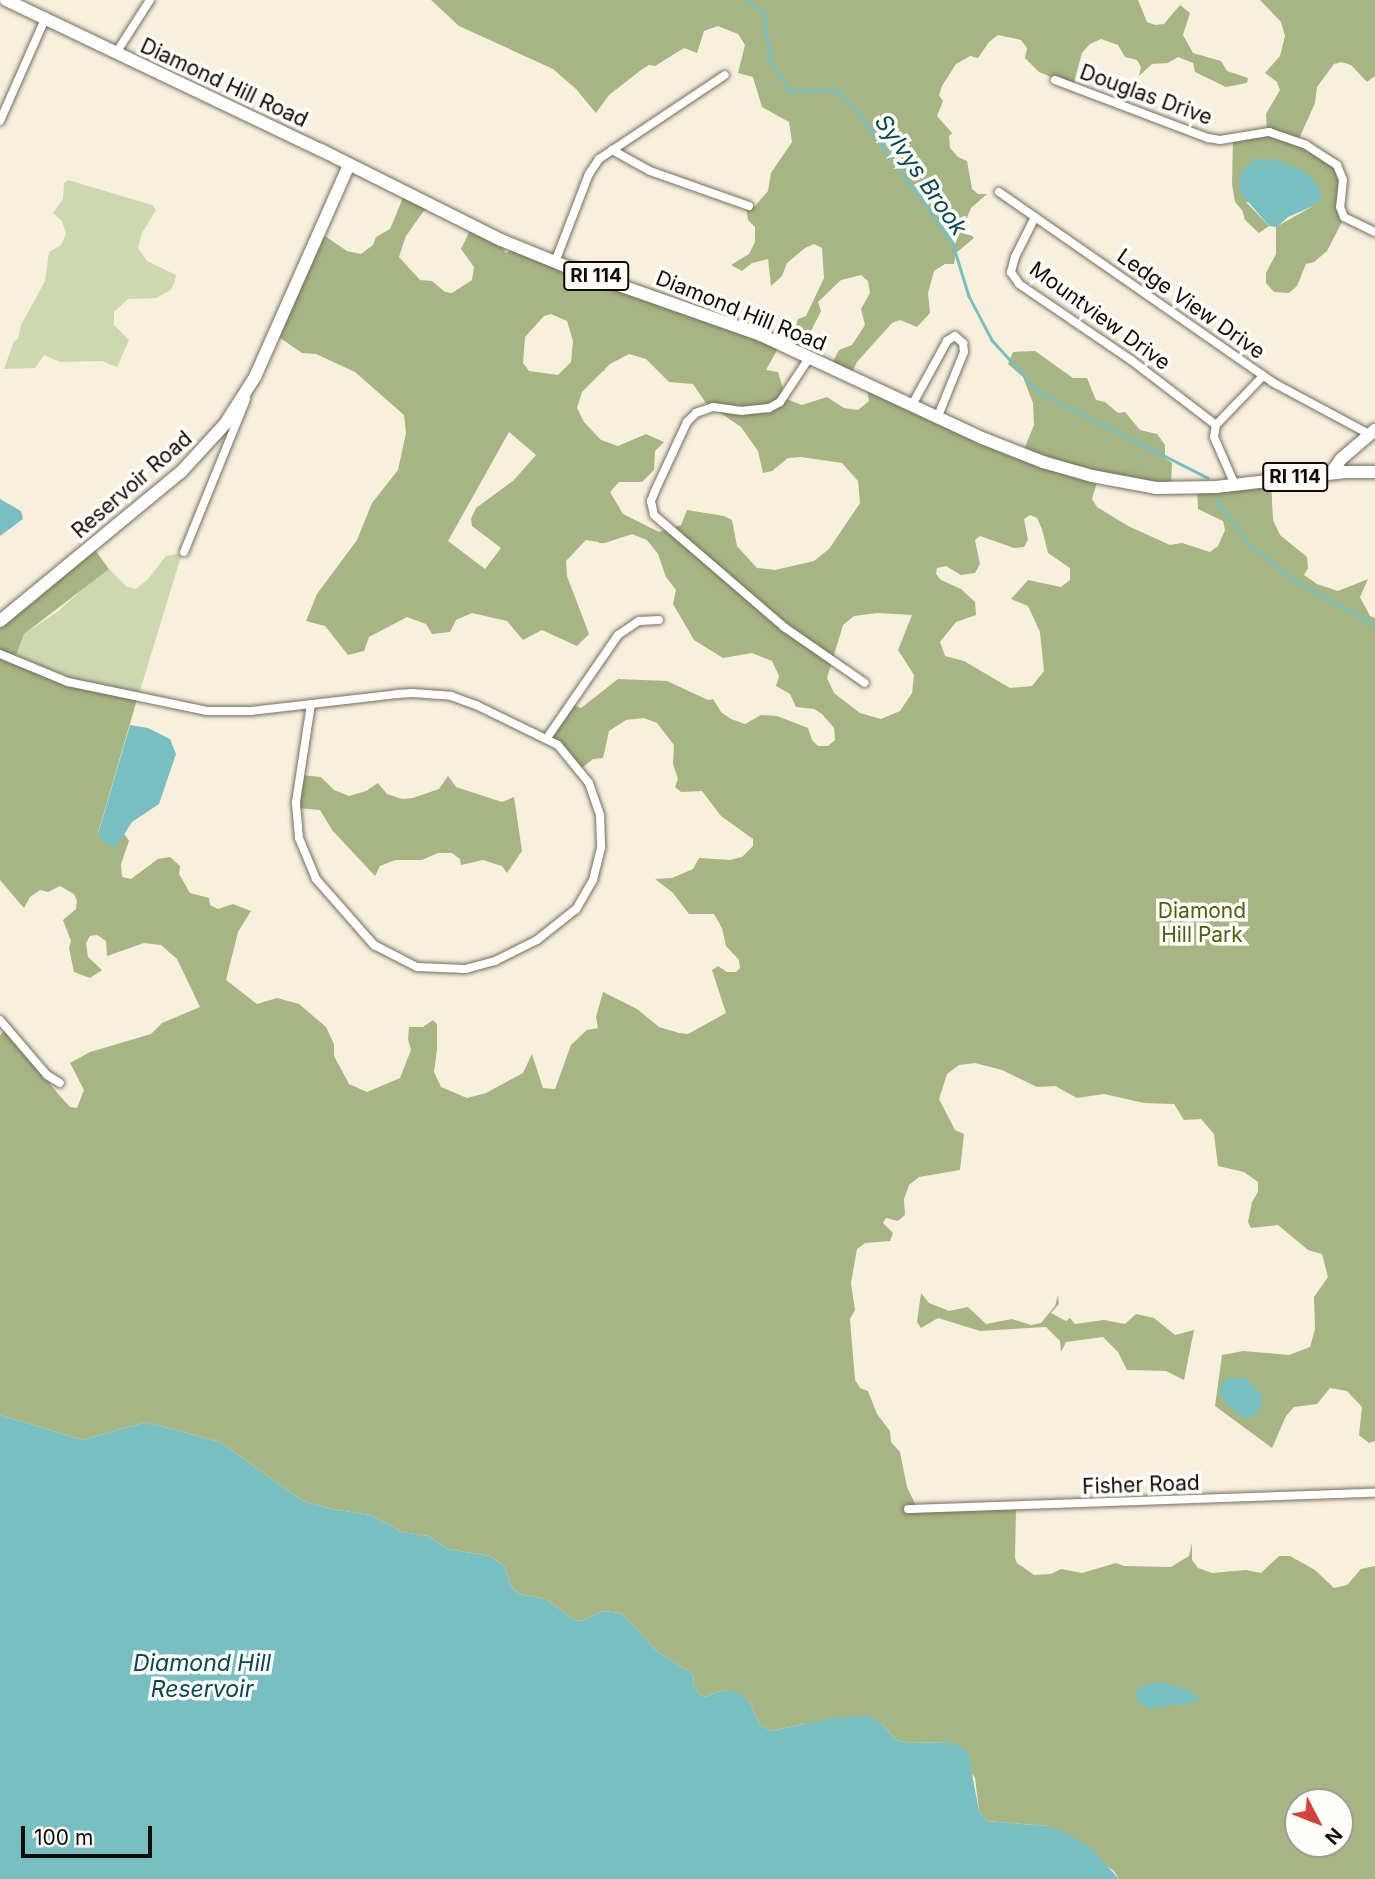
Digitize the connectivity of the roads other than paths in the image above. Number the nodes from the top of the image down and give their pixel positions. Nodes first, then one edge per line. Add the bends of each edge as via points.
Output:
1 (150, 0) edge
2 (12, 1) edge
3 (45, 19) junction
4 (116, 53) junction
5 (725, 75) dead end
6 (1055, 80) dead end
7 (0, 121) edge
8 (612, 150) junction
9 (349, 164) junction
10 (999, 192) dead end
11 (749, 206) dead end
12 (1035, 217) junction
13 (1375, 232) edge
14 (555, 262) junction
15 (809, 358) junction
16 (1264, 376) junction
17 (255, 377) junction
18 (912, 405) junction
19 (938, 416) junction
20 (1216, 425) junction
21 (1372, 432) edge
22 (1375, 472) edge
23 (1331, 474) junction
24 (1235, 485) junction
25 (184, 552) dead end
26 (659, 620) dead end
27 (0, 621) edge
28 (0, 654) edge
29 (864, 683) dead end
30 (311, 704) junction
31 (547, 738) junction
32 (0, 1020) edge
33 (60, 1083) dead end
34 (1375, 1493) edge
35 (908, 1510) dead end

1 - 4 street
2 - 3 main road, Diamond Hill Road / RI 114
3 - 4 main road, Diamond Hill Road / RI 114
3 - 7 street
4 - 9 main road, Diamond Hill Road / RI 114
5 - 8 street
6 - 13 street, Douglas Drive via 1208,138 1269,132 1306,145 1337,165 1343,180 1344,217
8 - 11 street via 650,171
8 - 14 street via 598,159 589,174
9 - 14 main road, Diamond Hill Road / RI 114 via 500,240
9 - 17 main road, Reservoir Road
10 - 12 street, Ledge View Drive
12 - 16 street, Ledge View Drive
12 - 20 street, Mountview Drive via 1015,257 1012,272 1019,284
14 - 15 main road, Diamond Hill Road / RI 114 via 739,327
15 - 18 main road, Diamond Hill Road / RI 114
15 - 29 street via 780,402 769,408 713,407 687,422 654,491 654,515 784,627
16 - 20 street
16 - 21 street, Ledge View Drive
17 - 25 street
17 - 27 main road, Reservoir Road via 225,424 181,472
18 - 19 main road, Diamond Hill Road / RI 114
18 - 19 street via 947,341 955,336 963,343 964,352
19 - 24 main road, Diamond Hill Road / RI 114 via 1012,450 1091,476 1156,488
20 - 24 street via 1214,437
21 - 23 main road
22 - 23 main road, Diamond Hill Road / RI 114
23 - 24 main road, Diamond Hill Road / RI 114
26 - 31 street via 639,621 618,635
28 - 30 street via 68,682 199,710 236,713
30 - 31 street via 438,694 463,699
30 - 31 street via 296,802 305,859 316,879 374,945 402,962 433,970 481,965 537,940 565,921 593,880 601,848 596,799 581,769
32 - 33 street via 47,1075
34 - 35 street, Fisher Road

